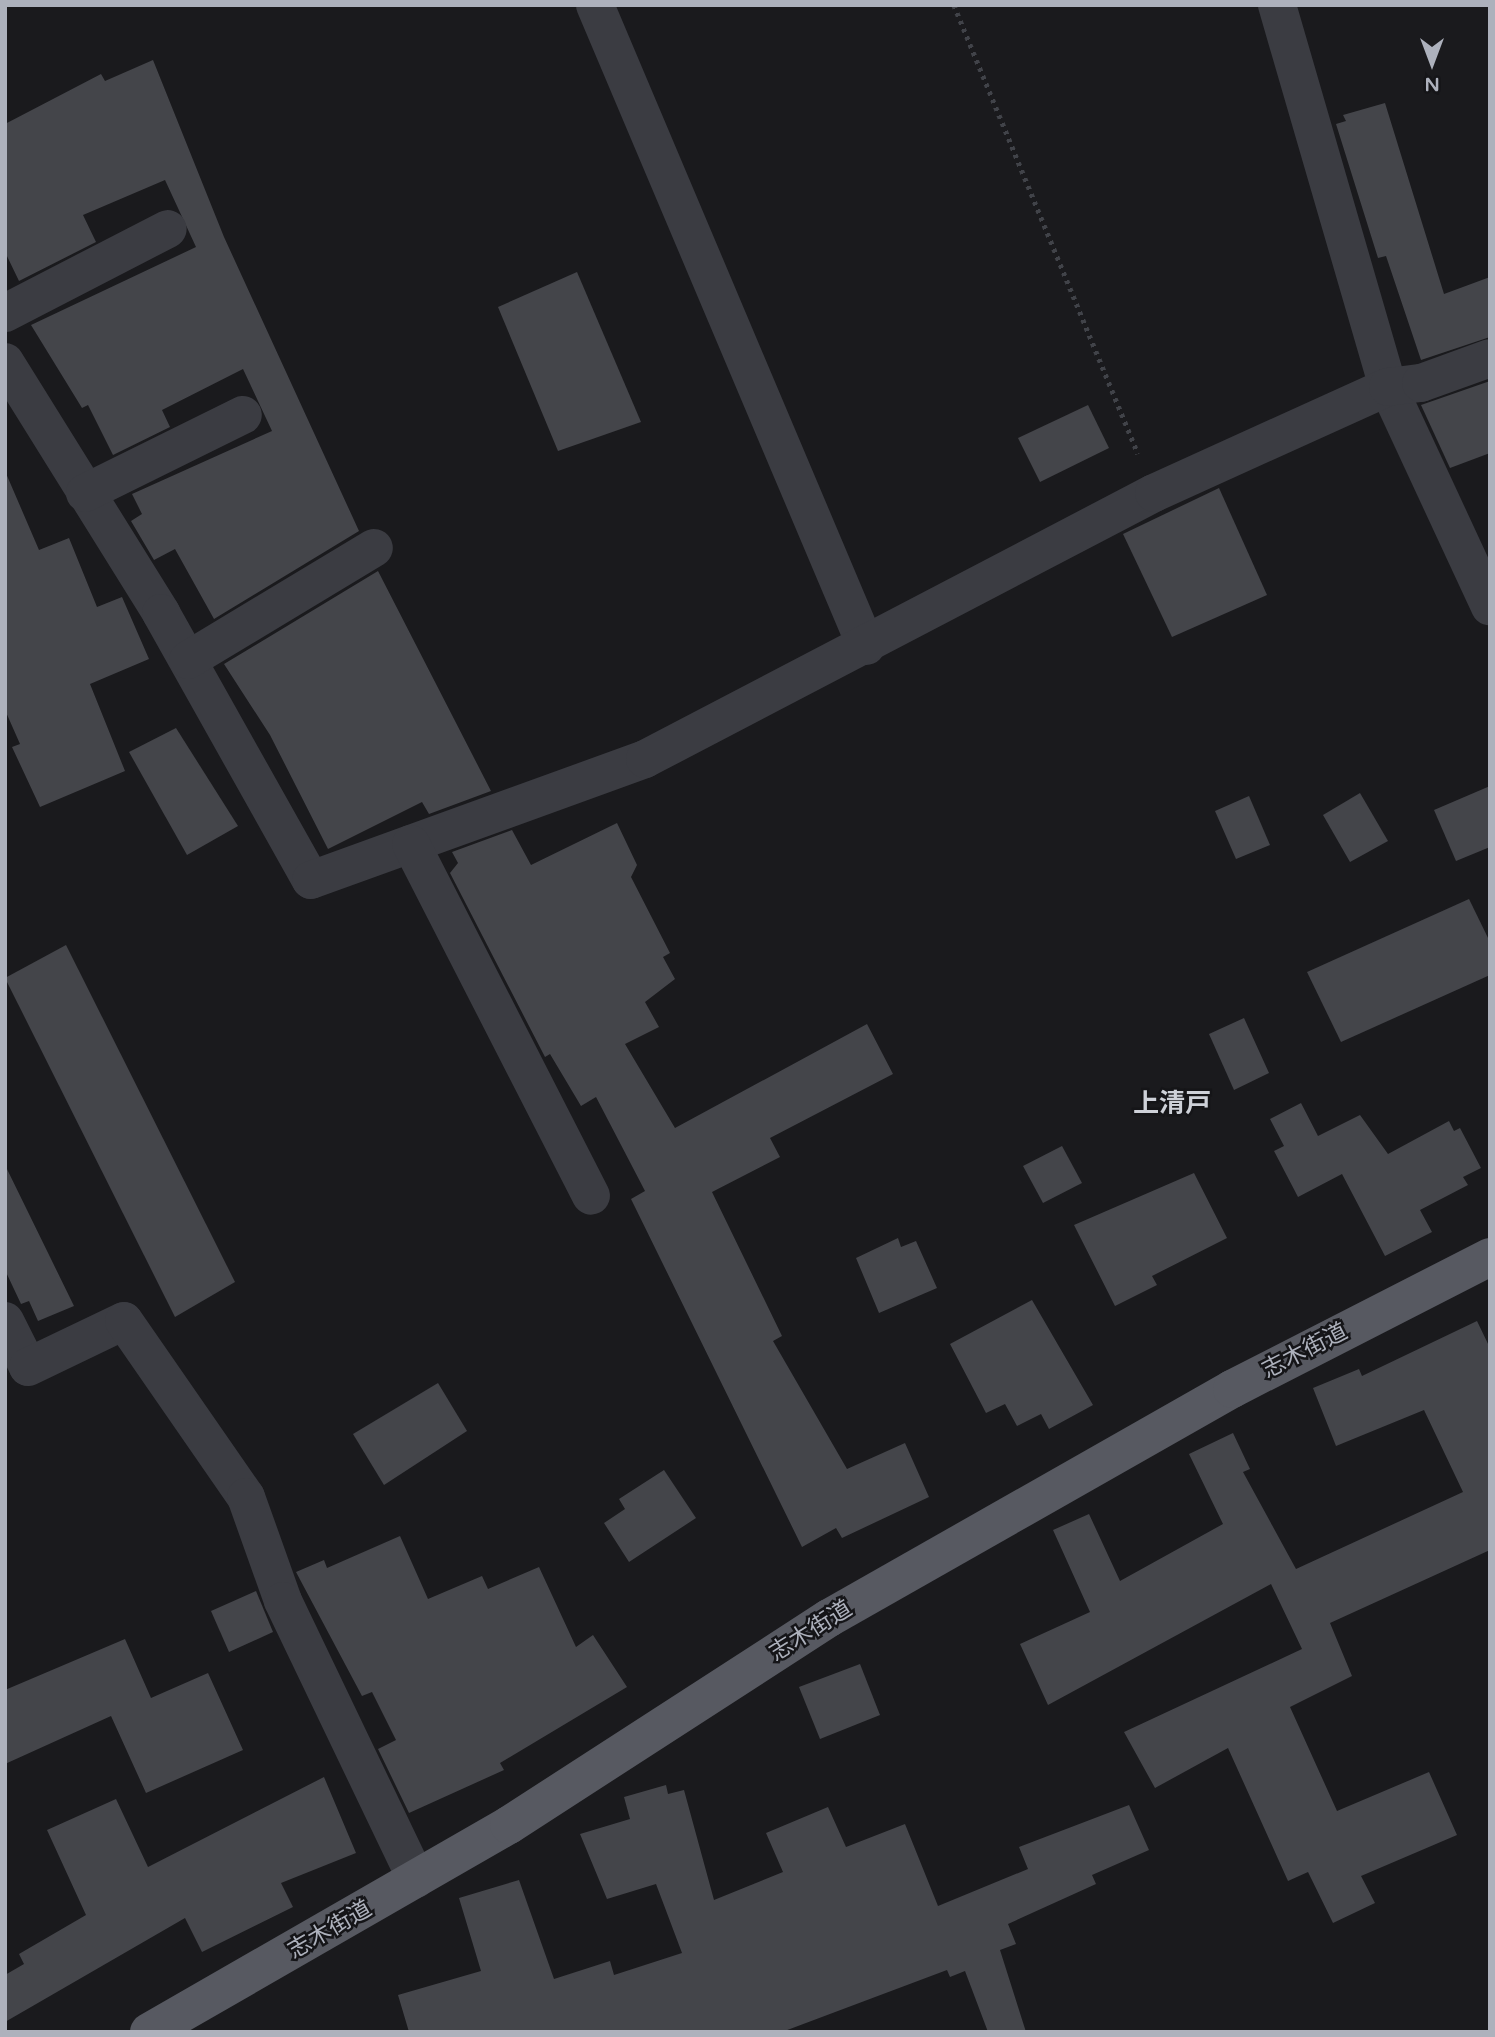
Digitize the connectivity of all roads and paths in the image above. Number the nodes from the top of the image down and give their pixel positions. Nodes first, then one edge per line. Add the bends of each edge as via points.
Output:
1 (595, 5) edge
2 (954, 5) edge
3 (1277, 5) edge
4 (169, 229) dead end
5 (5, 313) edge
6 (1490, 358) edge
7 (5, 362) edge
8 (1388, 387) junction
9 (243, 415) dead end
10 (85, 493) junction
11 (1154, 493) junction
12 (374, 548) dead end
13 (1490, 607) edge
14 (866, 646) junction
15 (188, 660) junction
16 (411, 844) junction
17 (591, 1196) dead end
18 (1490, 1257) edge
19 (5, 1321) edge
20 (416, 1878) junction
21 (149, 2032) edge

1 - 14 street
2 - 11 path
3 - 8 street
4 - 5 street
6 - 8 street via 1421,383
7 - 10 street
8 - 11 street
8 - 13 street
9 - 10 street
10 - 15 street
11 - 14 street
12 - 15 street
14 - 16 street via 645,759
15 - 16 street via 311,880
16 - 17 street
18 - 20 main road, 志木街道 via 1232,1389 842,1611
19 - 20 street via 28,1367 124,1321 246,1497 283,1601
20 - 21 main road, 志木街道

